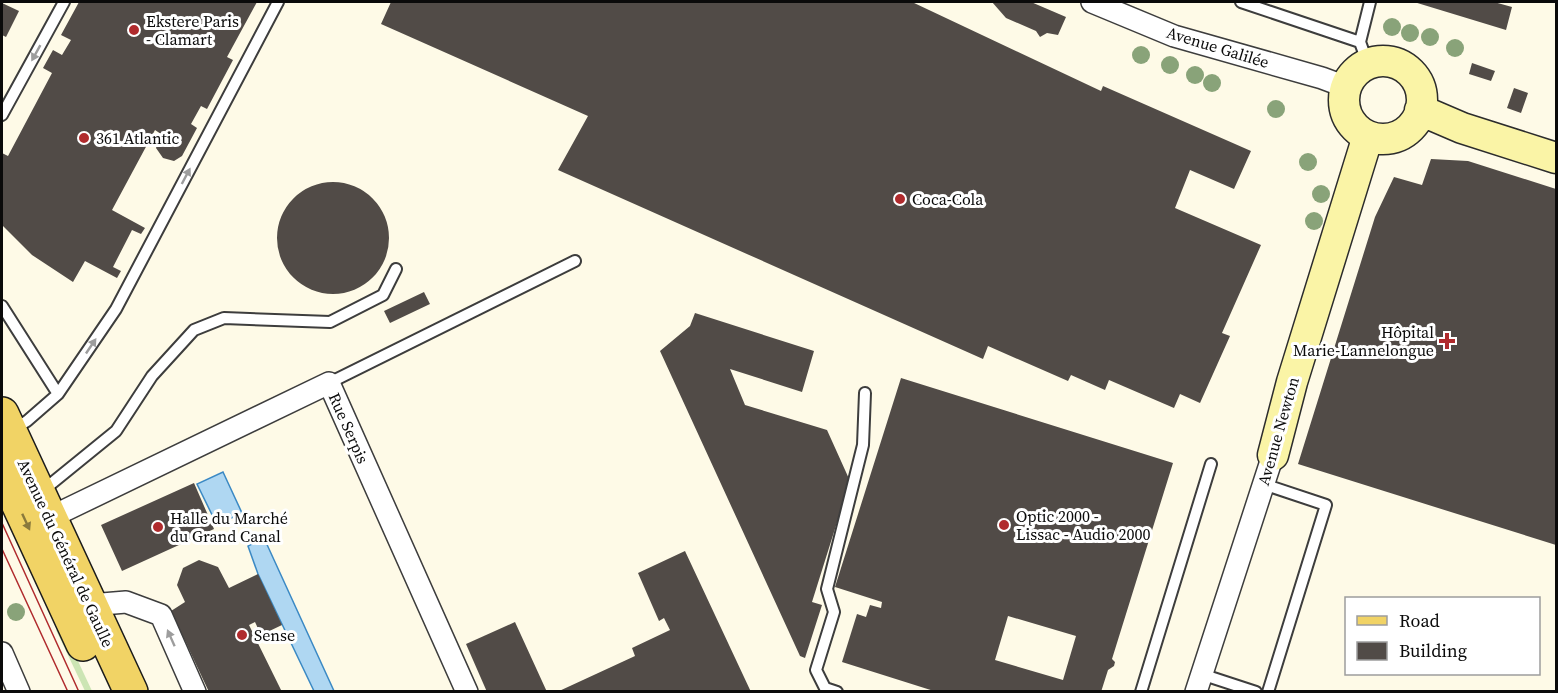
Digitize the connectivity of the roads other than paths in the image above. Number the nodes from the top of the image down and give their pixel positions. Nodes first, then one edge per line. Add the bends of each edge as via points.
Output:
1 (64, 2) edge
2 (278, 2) edge
3 (1092, 2) edge
4 (1241, 2) edge
5 (1370, 2) edge
6 (1364, 53) junction
7 (1346, 87) junction
8 (1420, 110) junction
9 (2, 115) edge
10 (1368, 136) junction
11 (1557, 158) edge
12 (574, 261) dead end
13 (396, 269) dead end
14 (2, 306) edge
15 (329, 383) junction
16 (865, 393) dead end
17 (58, 394) junction
18 (6, 423) edge
19 (1273, 455) joint
20 (1211, 464) dead end
21 (2, 469) edge
22 (1263, 484) junction
23 (44, 506) junction
24 (90, 606) junction
25 (2, 653) edge
26 (1199, 683) edge
27 (19, 692) edge
28 (105, 692) edge
29 (130, 692) edge
30 (195, 692) edge
31 (467, 692) edge
32 (837, 692) edge
33 (1142, 692) edge
34 (1256, 692) edge
35 (1268, 692) edge

1 -> 9 lane
17 -> 2 lane via 116,309
3 - 7 street, Avenue Galilée via 1174,36
4 - 6 lane
5 - 6 lane
6 - 7 main road via 1359,69
6 - 8 main road via 1393,62 1413,75 1422,98
7 - 10 main road via 1345,110 1350,121
8 - 10 main road via 1415,122 1394,137
8 - 11 main road via 1462,128
10 - 19 main road, Avenue Newton
12 - 15 lane
13 - 23 lane via 383,295 330,322 224,318 194,330 152,376 116,431
14 - 17 lane
15 - 23 street, Rue Serpis
15 - 31 street, Rue Serpis
16 - 32 lane via 863,445 827,589 834,612 816,670 825,688
17 - 18 lane via 27,421
18 - 23 main road, Avenue du Général de Gaulle
19 - 22 street, Avenue Newton
20 - 33 lane
21 -> 28 main road, Avenue du Général de Gaulle
22 - 26 street, Avenue Newton
22 - 35 lane via 1326,505
23 - 24 main road, Avenue du Général de Gaulle
24 - 29 main road, Avenue du Général de Gaulle
30 -> 24 street via 161,615 126,602
25 - 27 street
26 - 34 lane

